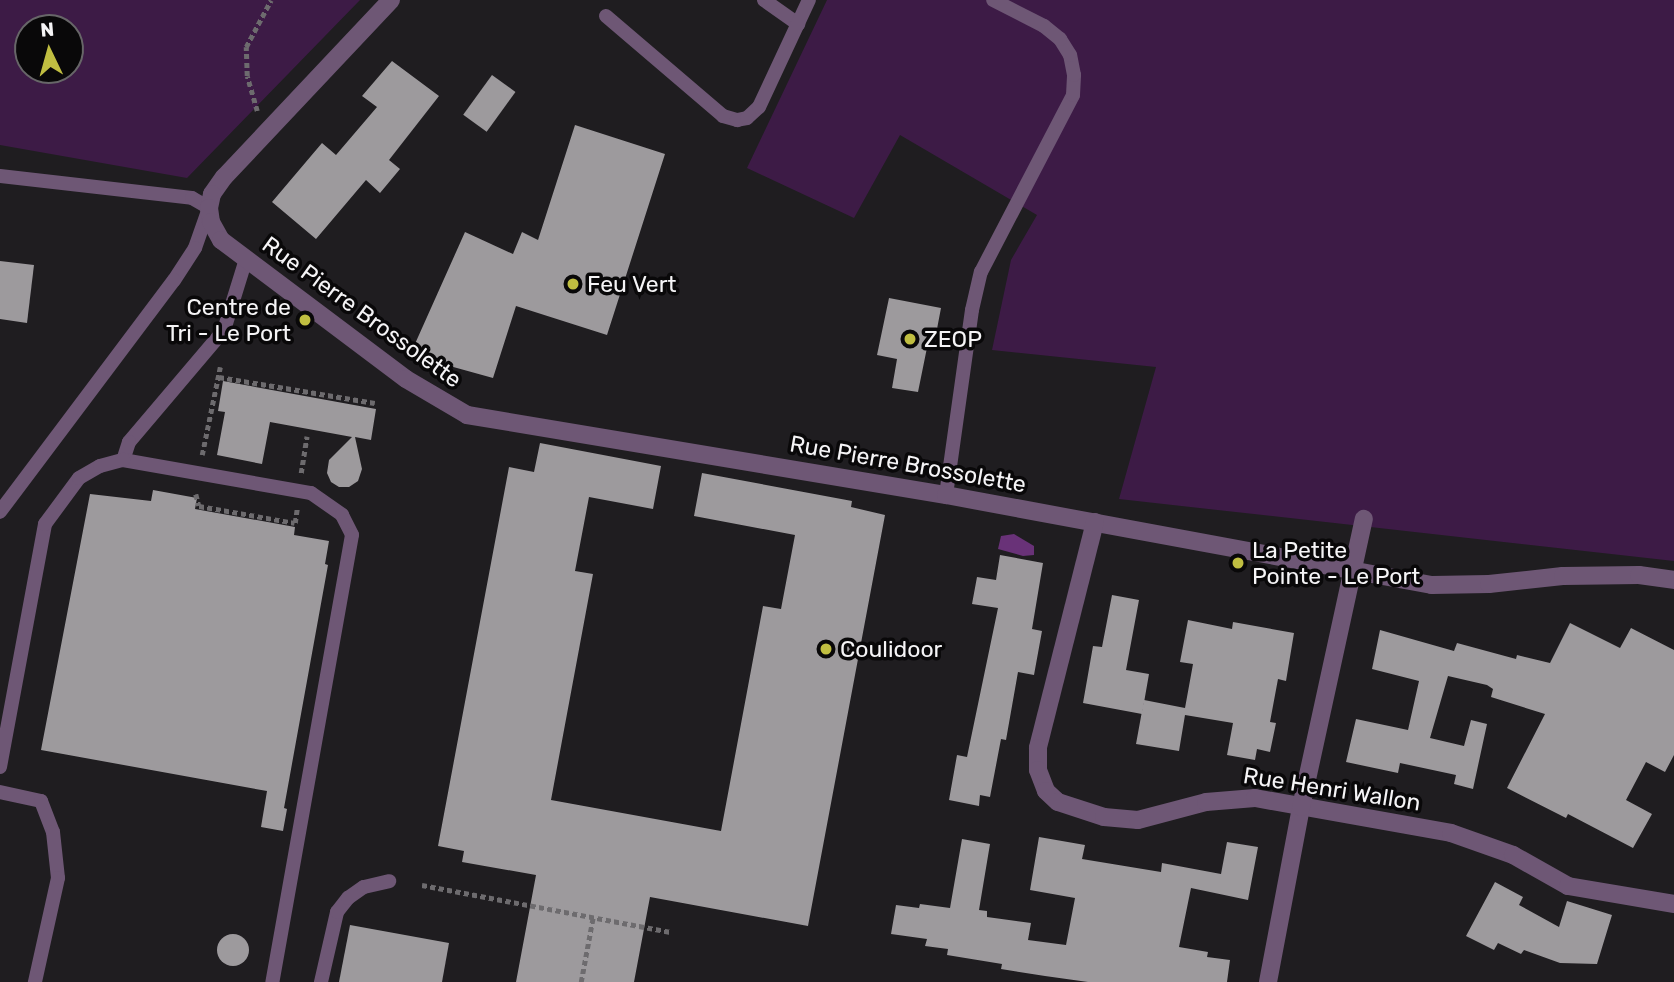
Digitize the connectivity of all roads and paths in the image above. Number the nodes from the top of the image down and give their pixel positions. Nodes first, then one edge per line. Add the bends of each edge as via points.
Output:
1 (271, 0) edge
2 (391, 0) edge
3 (764, 0) edge
4 (809, 0) edge
5 (993, 0) edge
6 (606, 16) dead end
7 (798, 24) junction
8 (264, 134) junction
9 (0, 176) edge
10 (209, 208) junction
11 (246, 259) junction
12 (220, 367) dead end
13 (219, 377) junction
14 (374, 403) dead end
15 (307, 436) dead end
16 (202, 456) dead end
17 (122, 460) junction
18 (301, 474) dead end
19 (196, 494) dead end
20 (946, 495) junction
21 (297, 505) dead end
22 (0, 512) edge
23 (1364, 519) dead end
24 (1095, 522) junction
25 (1354, 571) junction
26 (1674, 580) edge
27 (0, 767) edge
28 (0, 792) edge
29 (1301, 807) junction
30 (389, 881) dead end
31 (422, 885) dead end
32 (1674, 904) edge
33 (593, 917) junction
34 (671, 932) dead end
35 (35, 982) edge
36 (272, 982) edge
37 (321, 982) edge
38 (581, 982) edge
39 (1268, 982) edge

1 - 8 path via 246,47 247,76
2 - 8 street
3 - 7 lane
4 - 7 lane
5 - 20 lane via 1060,39 1070,55 1073,95 981,272
6 - 7 lane via 723,116 737,120 759,107
8 - 10 street via 224,177
9 - 10 lane via 192,198
10 - 11 street, Rue Pierre Brossolette via 220,240
10 - 22 lane via 195,248 174,279
11 - 17 lane via 224,330 129,442
11 - 20 street, Rue Pierre Brossolette via 406,379 467,415
12 - 13 path
13 - 14 path
13 - 16 path
15 - 18 path
17 - 27 lane via 79,478 45,524
17 - 36 lane via 311,493 342,515 352,535
19 - 21 path via 199,506 295,523
20 - 24 street, Rue Pierre Brossolette
23 - 25 street
24 - 25 street, Rue Pierre Brossolette
24 - 29 street, Rue Henri Wallon via 1038,748 1038,770 1046,791 1075,809 1127,819 1234,798
25 - 26 street, Rue Pierre Brossolette via 1432,585 1563,576 1639,575
25 - 29 street
28 - 35 lane via 41,801 53,832 58,878
29 - 32 street, Rue Henri Wallon via 1451,833 1513,856 1568,886
29 - 39 street
30 - 37 lane via 364,887 337,912
31 - 33 path
33 - 34 path
33 - 38 path

